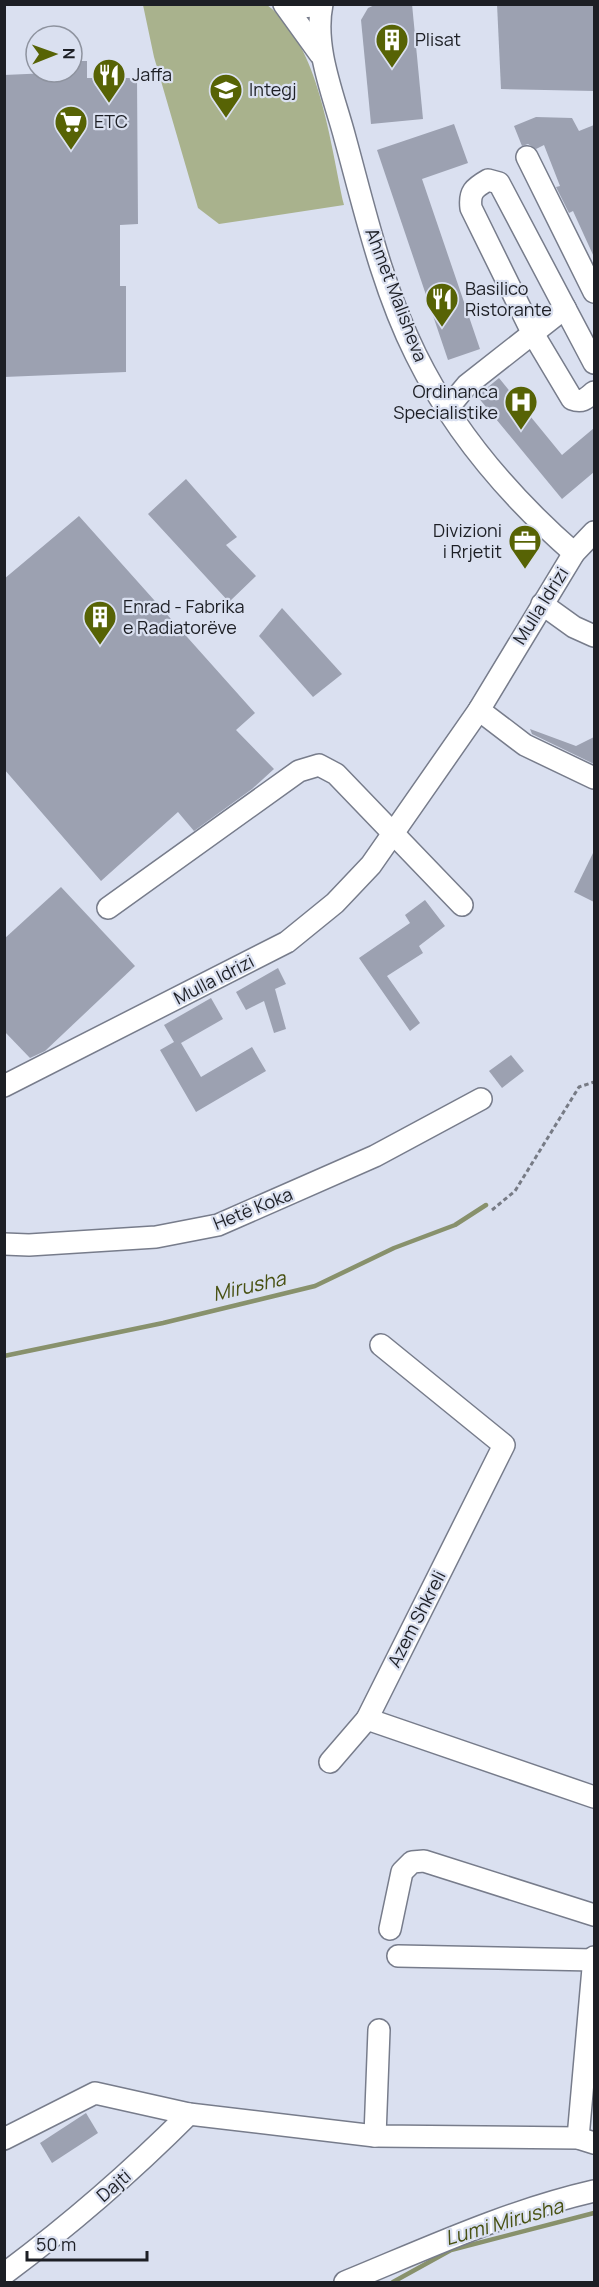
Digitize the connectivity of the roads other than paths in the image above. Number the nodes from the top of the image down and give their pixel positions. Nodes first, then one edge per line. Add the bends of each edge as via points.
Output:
1 (284, 4) edge
2 (290, 4) edge
3 (308, 4) edge
4 (322, 4) edge
5 (324, 60) junction
6 (527, 157) dead end
7 (594, 292) edge
8 (565, 308) junction
9 (532, 332) junction
10 (594, 363) edge
11 (594, 392) edge
12 (447, 409) junction
13 (594, 532) edge
14 (574, 553) junction
15 (542, 604) junction
16 (594, 636) edge
17 (479, 710) junction
18 (594, 778) edge
19 (392, 833) junction
20 (462, 905) dead end
21 (108, 908) dead end
22 (4, 1086) edge
23 (481, 1099) dead end
24 (4, 1244) edge
25 (381, 1346) dead end
26 (367, 1719) junction
27 (330, 1762) dead end
28 (594, 1797) edge
29 (594, 1915) edge
30 (390, 1929) dead end
31 (398, 1956) dead end
32 (594, 1958) edge
33 (379, 2030) dead end
34 (189, 2114) junction
35 (375, 2136) junction
36 (4, 2139) edge
37 (586, 2141) edge
38 (594, 2191) edge
39 (4, 2274) edge
40 (345, 2283) edge

1 - 5 street, Ahmet Malisheva
2 - 3 main road
4 - 5 street, Ahmet Malisheva via 319,25
5 - 12 street, Ahmet Malisheva via 378,259 415,354
6 - 7 street
8 - 9 street
8 - 9 street via 499,183 488,180 475,187 469,196 471,208
8 - 10 street
9 - 11 street via 572,399 579,402
9 - 12 street via 467,385
12 - 14 street, Ahmet Malisheva via 496,473 548,531
13 - 14 street, Mulla Idrizi
14 - 15 street, Mulla Idrizi
15 - 16 street
15 - 17 street, Mulla Idrizi
17 - 18 street via 525,745
17 - 19 street, Mulla Idrizi
19 - 20 street
19 - 21 street via 336,774 322,765 312,766 293,775
19 - 22 street, Mulla Idrizi via 371,865 288,942
23 - 24 street, Hetë Koka via 355,1165 218,1225 156,1238
25 - 26 street, Azem Shkreli via 504,1445
26 - 27 street
26 - 28 street
29 - 30 street via 449,1868 415,1861 402,1872
31 - 32 street
32 - 37 street
33 - 35 street
34 - 35 street
34 - 36 street via 94,2093
34 - 39 street, Dajti via 83,2213
35 - 37 street
38 - 40 street via 508,2214

